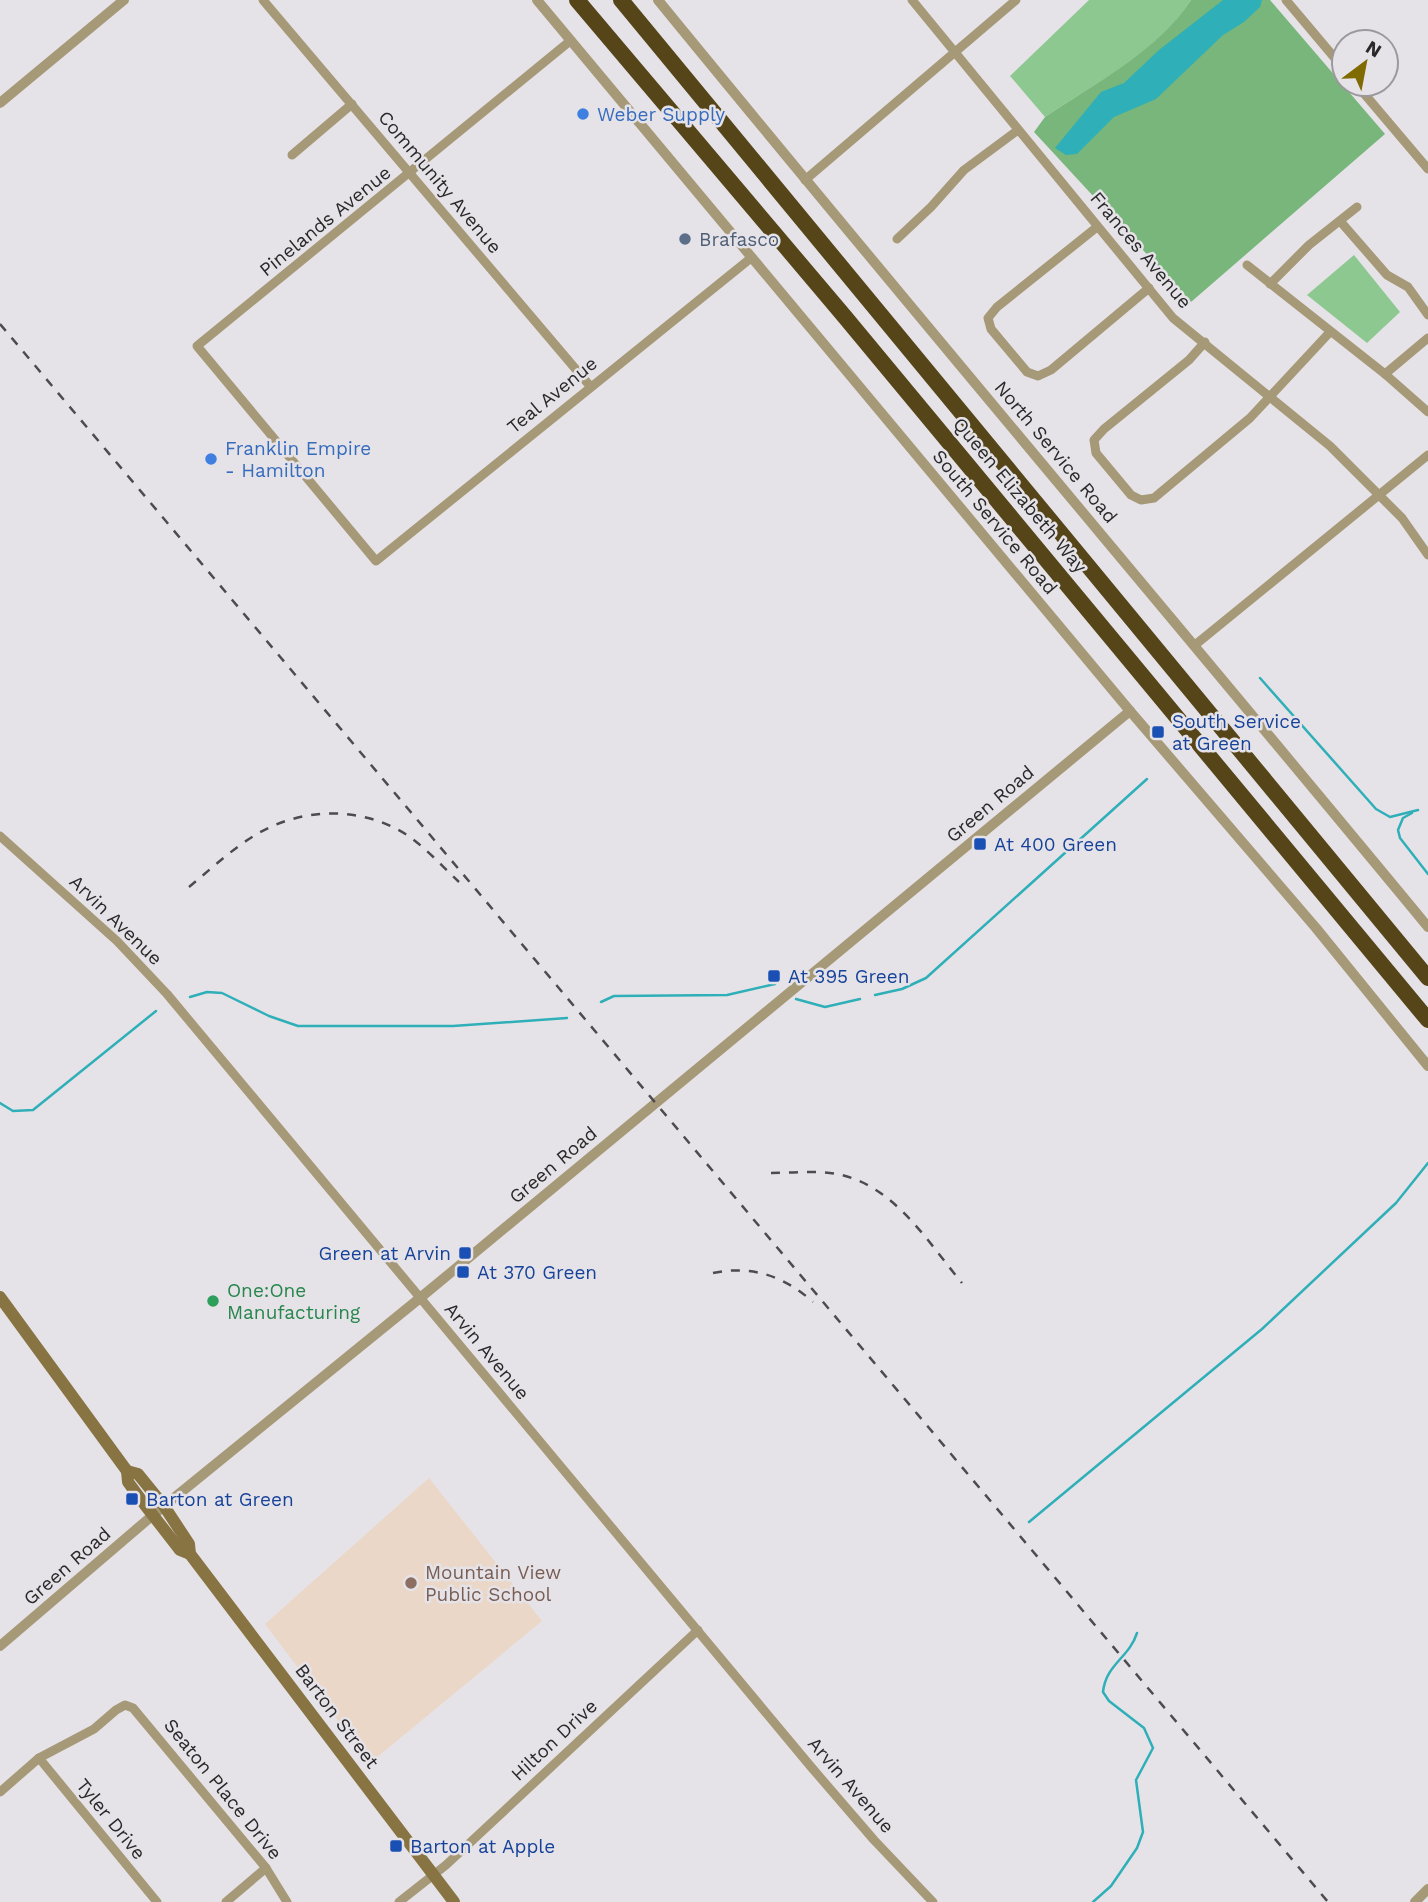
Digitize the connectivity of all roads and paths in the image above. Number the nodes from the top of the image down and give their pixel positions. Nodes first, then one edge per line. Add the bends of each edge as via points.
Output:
1 (124, 0) edge
2 (263, 0) edge
3 (537, 0) edge
4 (577, 0) edge
5 (621, 0) edge
6 (658, 0) edge
7 (912, 0) edge
8 (1016, 0) edge
9 (1286, 0) edge
10 (570, 41) junction
11 (956, 52) junction
12 (1330, 52) edge
13 (1368, 98) edge
14 (0, 103) edge
15 (352, 104) junction
16 (1018, 130) junction
17 (292, 155) dead end
18 (1428, 169) edge
19 (410, 174) junction
20 (806, 180) junction
21 (1357, 207) dead end
22 (1340, 220) junction
23 (1097, 227) junction
24 (897, 239) dead end
25 (751, 258) junction
26 (1247, 265) dead end
27 (1270, 284) junction
28 (1149, 288) junction
29 (1428, 315) edge
30 (1330, 332) junction
31 (1428, 338) edge
32 (1205, 342) junction
33 (1385, 374) junction
34 (590, 386) junction
35 (1272, 396) junction
36 (1428, 412) edge
37 (1428, 456) edge
38 (1380, 495) junction
39 (1428, 555) edge
40 (376, 561) joint
41 (1195, 645) junction
42 (1130, 711) junction
43 (0, 836) edge
44 (1428, 927) edge
45 (1428, 978) edge
46 (1428, 1020) edge
47 (1428, 1066) edge
48 (0, 1297) edge
49 (420, 1298) junction
50 (127, 1471) junction
51 (164, 1506) junction
52 (153, 1515) junction
53 (190, 1554) junction
54 (698, 1630) junction
55 (0, 1646) edge
56 (38, 1758) junction
57 (0, 1792) edge
58 (266, 1868) junction
59 (433, 1874) junction
60 (1428, 1889) edge
61 (156, 1902) edge
62 (226, 1902) edge
63 (287, 1902) edge
64 (399, 1902) edge
65 (454, 1902) edge
66 (933, 1902) edge
67 (1415, 1902) edge

1 - 14 street
2 - 15 street, Community Avenue
3 - 10 street, South Service Road
4 - 46 highway, Queen Elizabeth Way
5 - 45 highway, Queen Elizabeth Way
6 - 20 street, North Service Road
7 - 11 street, Frances Avenue
8 - 11 street
9 - 12 street
10 - 19 street, Pinelands Avenue
10 - 25 street, South Service Road
11 - 16 street, Frances Avenue
11 - 20 street
13 - 18 street
15 - 17 street
15 - 19 street, Community Avenue
16 - 23 street, Frances Avenue
16 - 24 street via 964,170
19 - 34 street, Community Avenue
19 - 40 street, Pinelands Avenue via 197,346
20 - 41 street, North Service Road
21 - 22 street
22 - 27 street
22 - 29 street via 1387,275 1408,288
23 - 28 street, Frances Avenue
23 - 28 street via 988,318 991,329 1027,372 1038,376 1051,370
25 - 34 street, Teal Avenue
25 - 42 street, South Service Road
26 - 27 street
27 - 30 street
28 - 32 street, Frances Avenue via 1173,318
30 - 33 street
30 - 35 street
31 - 33 street
32 - 35 street, Frances Avenue
32 - 35 street via 1094,440 1096,453 1131,495 1141,500 1154,498
33 - 36 street
34 - 40 street, Teal Avenue
35 - 38 street, Frances Avenue
37 - 38 street
38 - 39 street, Frances Avenue
38 - 41 street
41 - 44 street, North Service Road
42 - 47 street, South Service Road
42 - 49 street, Green Road
43 - 49 street, Arvin Avenue via 117,940 160,987
48 - 50 main road, Barton Street
49 - 51 street, Green Road
49 - 54 street, Arvin Avenue
50 - 51 main road, Barton Street via 138,1474
50 - 52 main road, Barton Street via 128,1482
51 - 52 street, Green Road
51 - 53 main road, Barton Street via 189,1544
52 - 53 main road, Barton Street via 180,1550
52 - 55 street, Green Road
53 - 59 main road, Barton Street
54 - 59 street, Hilton Drive
54 - 66 street, Arvin Avenue via 874,1840
56 - 57 street
56 - 58 street, Seaton Place Drive via 94,1729 125,1705 133,1708
56 - 61 street, Tyler Drive
58 - 62 street
58 - 63 street, Seaton Place Drive
59 - 64 street, Hilton Drive
59 - 65 main road, Barton Street
60 - 67 street

